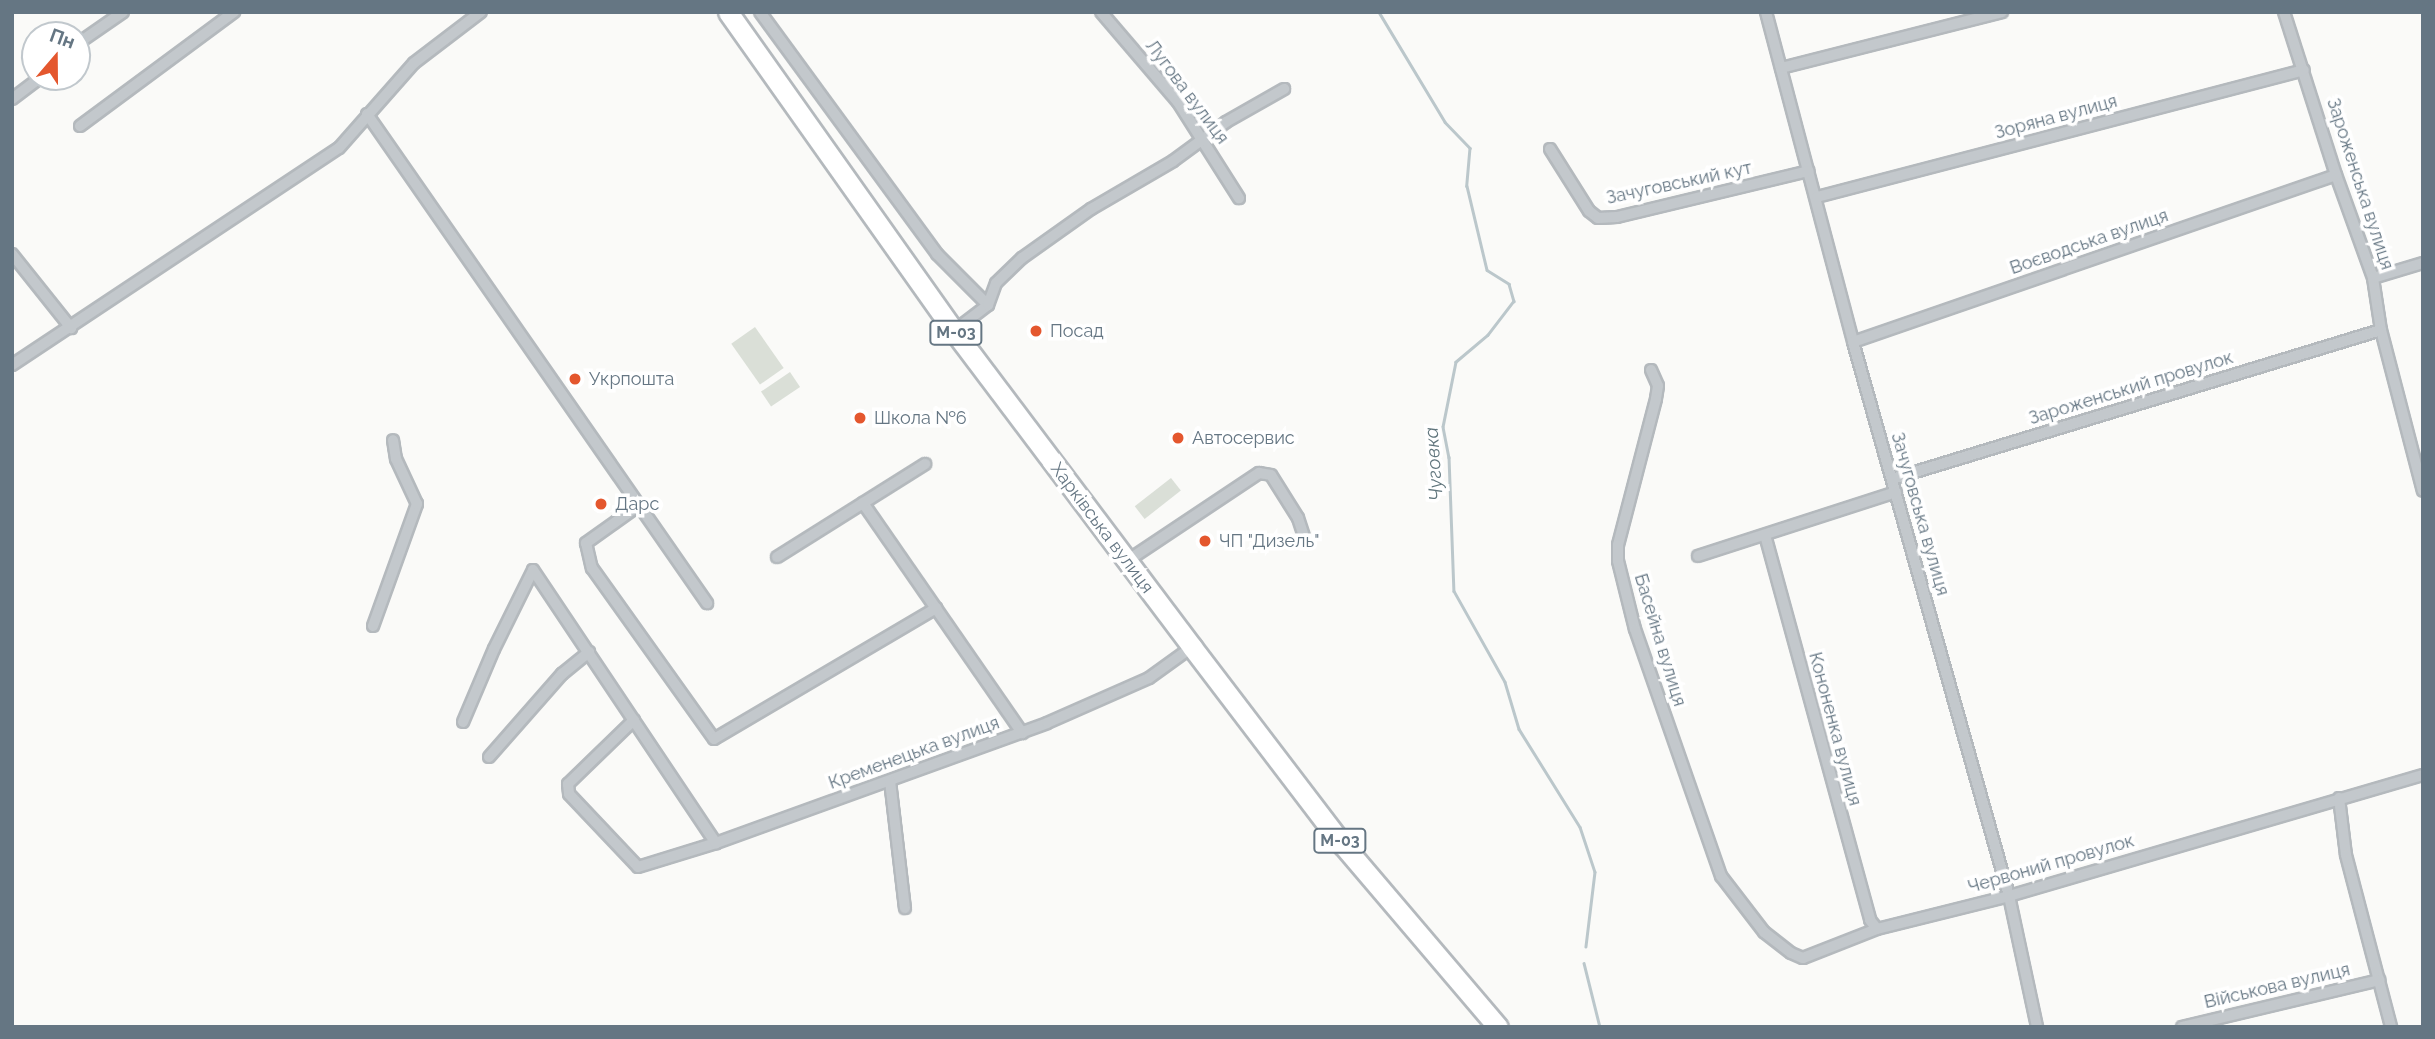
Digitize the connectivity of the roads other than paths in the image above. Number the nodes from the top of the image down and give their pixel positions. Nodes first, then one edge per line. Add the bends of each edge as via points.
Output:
1 (122, 12) edge
2 (234, 12) edge
3 (481, 12) edge
4 (728, 12) edge
5 (760, 12) edge
6 (1101, 12) edge
7 (1766, 12) edge
8 (2003, 12) edge
9 (2284, 12) edge
10 (91, 34) edge
11 (1781, 68) junction
12 (2304, 70) junction
13 (1284, 89) dead end
14 (367, 114) junction
15 (80, 126) dead end
16 (1202, 141) junction
17 (1550, 149) dead end
18 (1809, 171) junction
19 (2336, 175) junction
20 (1816, 197) junction
21 (1239, 198) dead end
22 (12, 254) edge
23 (2423, 263) edge
24 (2373, 278) junction
25 (988, 305) junction
26 (71, 328) junction
27 (2381, 330) junction
28 (954, 331) junction
29 (1853, 342) junction
30 (12, 365) edge
31 (1651, 370) dead end
32 (393, 440) dead end
33 (925, 464) dead end
34 (1892, 479) junction
35 (2423, 491) edge
36 (1896, 492) junction
37 (863, 503) junction
38 (638, 506) junction
39 (1765, 535) junction
40 (1304, 536) dead end
41 (1698, 556) dead end
42 (777, 557) dead end
43 (1127, 561) junction
44 (706, 603) dead end
45 (936, 608) junction
46 (373, 626) dead end
47 (1192, 647) junction
48 (589, 652) junction
49 (635, 720) junction
50 (463, 722) dead end
51 (1022, 733) junction
52 (489, 757) dead end
53 (2423, 775) edge
54 (890, 781) junction
55 (2339, 798) junction
56 (716, 843) junction
57 (1721, 876) joint
58 (2009, 896) junction
59 (905, 908) dead end
60 (1877, 929) junction
61 (2379, 980) junction
62 (1498, 1027) edge
63 (2037, 1027) edge
64 (2182, 1027) edge
65 (2391, 1027) edge

1 - 10 street
2 - 15 street
3 - 14 street via 414,63
4 - 28 highway, Харківська вулиця / М-03
5 - 25 street via 937,254
6 - 16 street, Лугова вулиця via 1178,102
7 - 11 street, Зачуговська вулиця
8 - 11 street
9 - 12 street, Зароженська вулиця
11 - 18 street, Зачуговська вулиця
12 - 19 street, Зароженська вулиця
12 - 20 street, Зоряна вулиця
13 - 16 street
14 - 26 street via 339,148
14 - 38 street
16 - 21 street, Лугова вулиця
16 - 25 street via 1091,209 1007,269
17 - 18 street, Зачуговський кут via 1598,218
18 - 20 street, Зачуговська вулиця
19 - 24 street, Зароженська вулиця
19 - 29 street, Воєводська вулиця
20 - 29 street, Зачуговська вулиця
22 - 26 street
23 - 24 street
24 - 27 street, Зароженська вулиця
25 - 28 street
26 - 30 street
27 - 34 street, Зароженський провулок
27 - 35 street, Зароженська вулиця
28 - 43 highway, Харківська вулиця / М-03
29 - 34 street, Зачуговська вулиця
31 - 57 street, Басейна вулиця via 1658,386 1656,399 1618,545 1618,561 1635,629
32 - 46 street via 396,459 417,504
33 - 37 street
34 - 36 street, Зачуговська вулиця
36 - 39 street
36 - 58 street, Зачуговська вулиця
37 - 42 street
37 - 45 street
38 - 44 street
38 - 45 street via 586,543 592,568 714,739
39 - 41 street
39 - 60 street, Кононенка вулиця via 1870,920
40 - 43 street via 1271,475 1259,473
43 - 47 highway, Харківська вулиця / М-03
45 - 51 street
47 - 51 street, Кременецька вулиця via 1149,678
47 - 62 highway, Харківська вулиця / М-03 via 1343,845
48 - 49 street
48 - 50 street via 533,570
48 - 52 street via 562,674
49 - 56 street
49 - 56 street, Кременецька вулиця via 568,784 569,794 638,867
51 - 54 street, Кременецька вулиця
53 - 55 street, Червоний провулок
54 - 56 street, Кременецька вулиця
54 - 59 street
55 - 58 street, Червоний провулок
55 - 61 street via 2346,855
57 - 60 street, Червоний провулок via 1765,932 1803,958
58 - 60 street, Червоний провулок
58 - 63 street, Зачуговська вулиця
61 - 64 street, Військова вулиця
61 - 65 street

